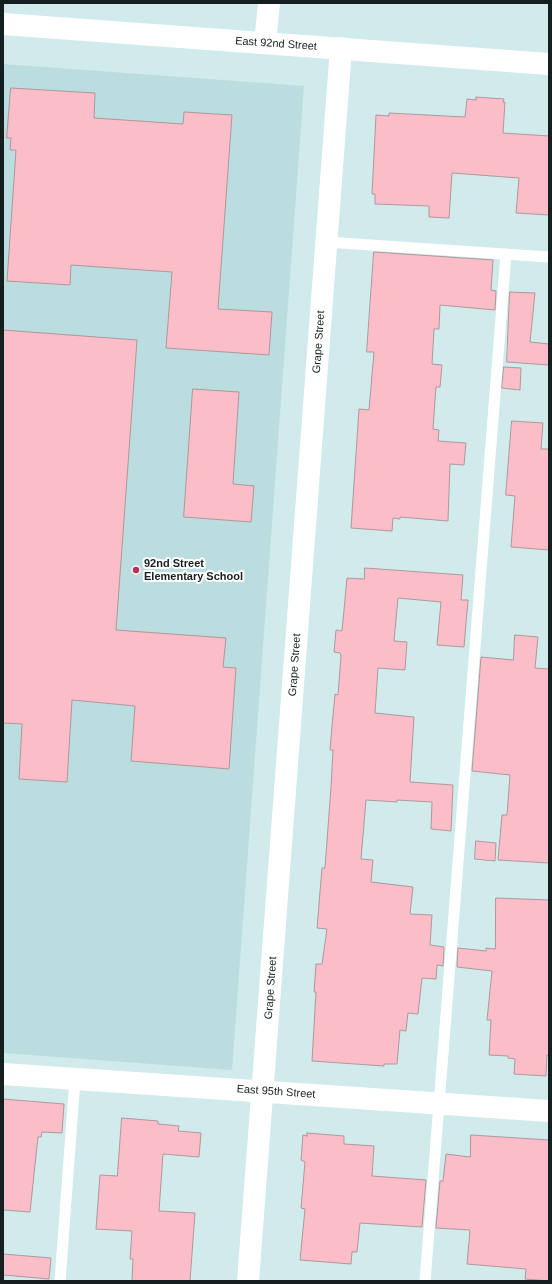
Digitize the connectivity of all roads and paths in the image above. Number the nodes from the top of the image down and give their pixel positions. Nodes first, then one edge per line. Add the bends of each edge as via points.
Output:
1 (268, 3) edge
2 (3, 24) edge
3 (266, 43) junction
4 (341, 48) junction
5 (549, 64) edge
6 (326, 242) junction
7 (506, 254) junction
8 (549, 257) edge
9 (3, 1074) edge
10 (75, 1079) junction
11 (263, 1092) junction
12 (438, 1103) junction
13 (549, 1111) edge
14 (60, 1281) edge
15 (248, 1281) edge
16 (425, 1281) edge

1 - 3 street
2 - 3 street, East 92nd Street
3 - 4 street, East 92nd Street
4 - 5 street, East 92nd Street
4 - 6 street, Grape Street
6 - 7 lane
6 - 11 street, Grape Street
7 - 8 lane
7 - 12 lane
9 - 10 street, East 95th Street
10 - 11 street, East 95th Street
10 - 14 lane
11 - 12 street, East 95th Street
11 - 15 street, Grape Street
12 - 13 street, East 95th Street
12 - 16 lane

